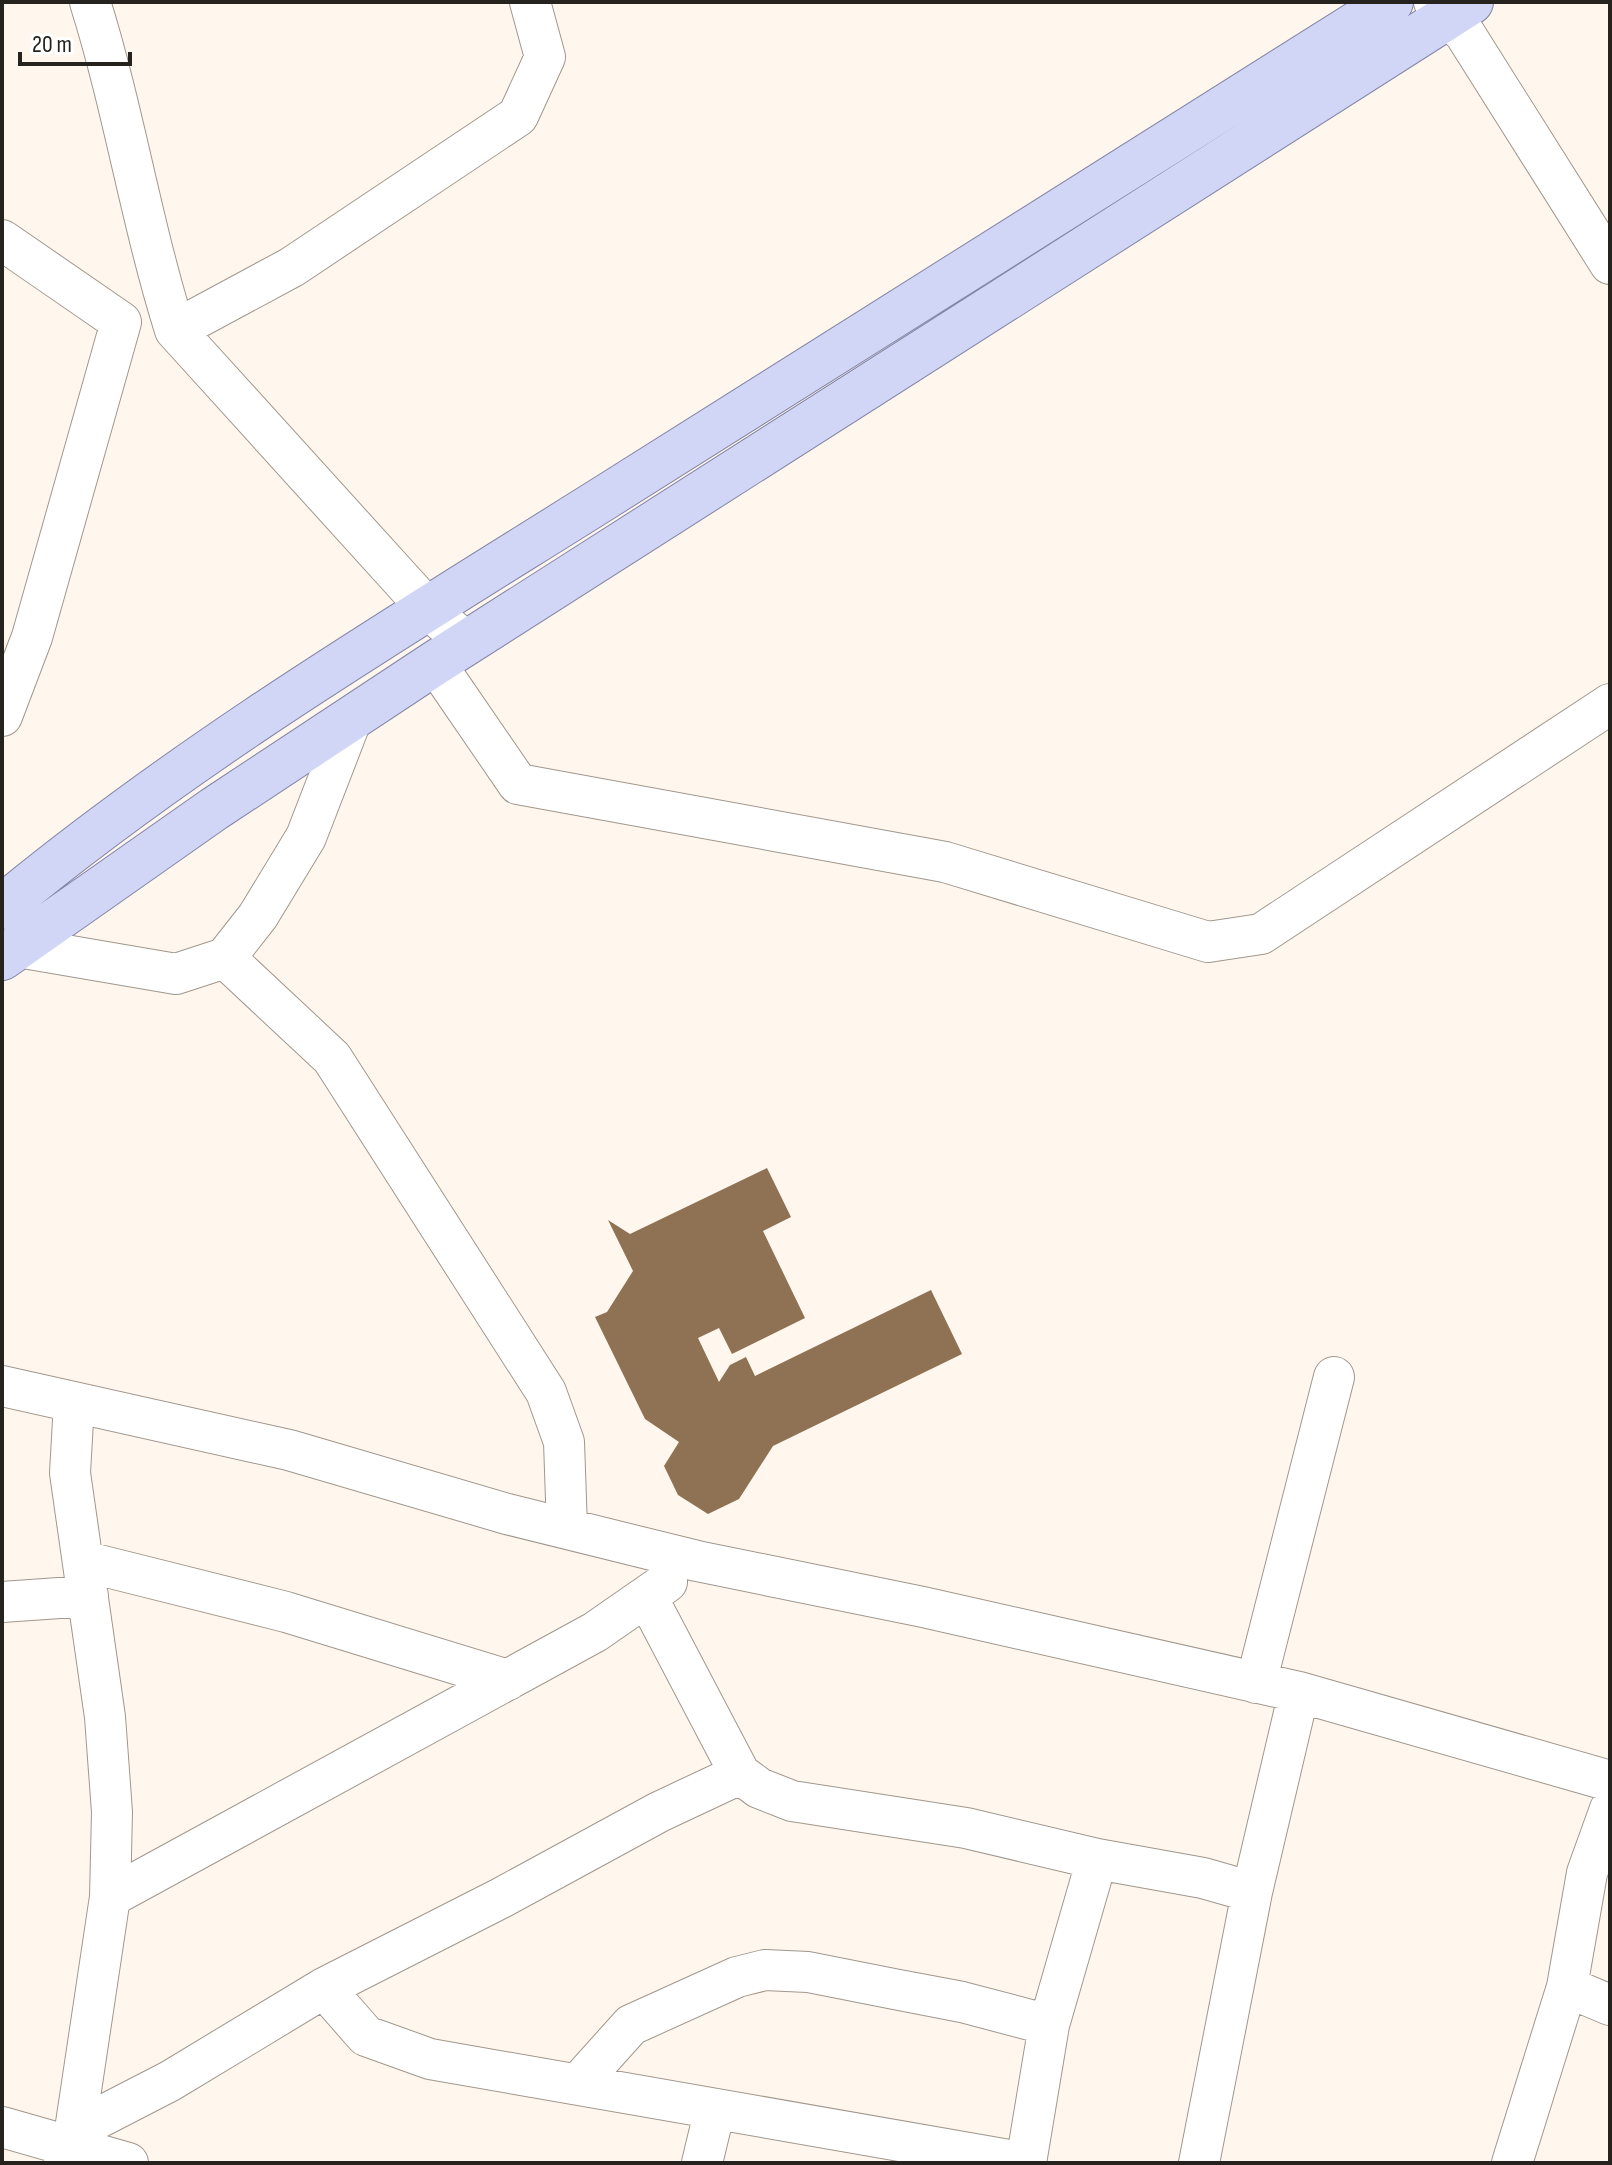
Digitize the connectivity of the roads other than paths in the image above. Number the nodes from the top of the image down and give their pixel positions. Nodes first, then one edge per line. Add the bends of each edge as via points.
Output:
1 (90, 2) edge
2 (530, 2) edge
3 (1391, 2) edge
4 (1451, 7) edge
5 (12, 255) edge
6 (1610, 264) edge
7 (162, 290) junction
8 (121, 322) junction
9 (175, 330) junction
10 (428, 609) junction
11 (450, 653) junction
12 (1610, 704) edge
13 (2, 716) edge
14 (352, 718) junction
15 (6, 943) edge
16 (225, 958) junction
17 (1334, 1377) dead end
18 (2, 1386) edge
19 (74, 1403) junction
20 (567, 1528) junction
21 (697, 1561) junction
22 (86, 1579) junction
23 (647, 1597) junction
24 (2, 1602) edge
25 (508, 1680) junction
26 (1256, 1683) junction
27 (1299, 1692) junction
28 (740, 1774) junction
29 (1610, 1781) edge
30 (1610, 1809) edge
31 (1097, 1859) junction
32 (1252, 1892) junction
33 (110, 1897) junction
34 (1567, 1987) junction
35 (324, 1988) junction
36 (1610, 2005) edge
37 (1049, 2025) junction
38 (578, 2084) junction
39 (715, 2109) junction
40 (2, 2127) edge
41 (69, 2146) edge
42 (128, 2163) edge
43 (702, 2163) edge
44 (1026, 2163) edge
45 (1199, 2163) edge
46 (1512, 2163) edge

1 - 7 street
2 - 9 street via 545,57 518,116 292,267
3 - 10 main road
4 - 6 street
4 - 11 main road
5 - 8 street
7 - 8 street
7 - 9 street
8 - 13 street via 32,637
9 - 10 street
10 - 11 street
10 - 15 main road via 167,781 49,868
11 - 12 street via 518,784 945,862 1208,942 1261,934
11 - 14 main road
14 - 15 main road
14 - 16 street via 306,837 258,916
15 - 16 street via 176,974
16 - 20 street via 332,1058 546,1392 564,1442
17 - 26 street
18 - 19 street
19 - 20 street via 289,1450
19 - 22 street via 70,1473
20 - 21 street
21 - 23 street
21 - 26 street
22 - 24 street
22 - 25 street via 286,1612
22 - 33 street via 105,1717 112,1812
23 - 25 street
23 - 28 street
25 - 33 street
26 - 27 street
27 - 29 street
27 - 32 street
28 - 31 street via 792,1801 966,1828
28 - 35 street
30 - 34 street via 1587,1873
31 - 32 street
31 - 37 street
32 - 45 street
33 - 41 street
34 - 36 street
34 - 46 street
35 - 38 street via 366,2036 430,2059
35 - 41 street
37 - 38 street via 935,1996 808,1972 765,1970 712,1987 631,2025
37 - 44 street
38 - 39 street
39 - 43 street
39 - 44 street
40 - 41 street
41 - 42 street

